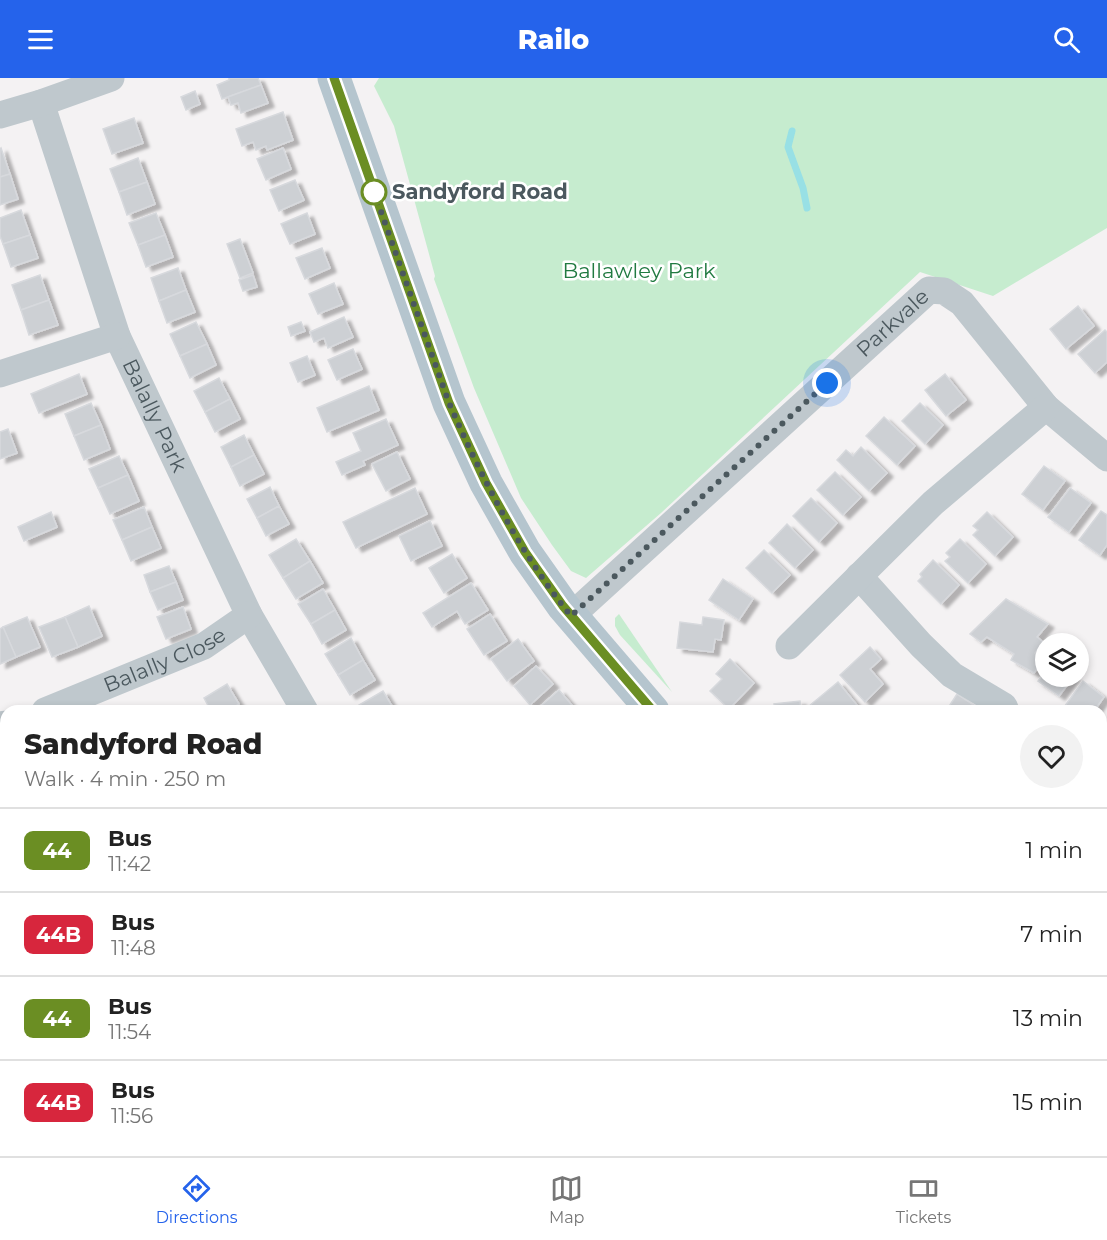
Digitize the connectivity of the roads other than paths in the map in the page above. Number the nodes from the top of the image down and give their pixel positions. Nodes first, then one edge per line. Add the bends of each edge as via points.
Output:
1 (111, 78) edge
2 (334, 78) edge
3 (41, 103) junction
4 (0, 115) edge
5 (117, 336) junction
6 (0, 374) edge
7 (1046, 407) junction
8 (1107, 458) edge
9 (860, 576) junction
10 (249, 615) junction
11 (571, 616) junction
12 (789, 646) dead end
13 (60, 705) edge
14 (302, 705) edge
15 (648, 705) edge
16 (1002, 705) edge

1 - 3 street
2 - 11 main road via 449,403 486,483 525,552
3 - 4 street
3 - 5 street, Balally Park
5 - 6 street
5 - 10 street, Balally Park
7 - 8 street, Parkvale
7 - 9 street via 933,503
7 - 11 street, Parkvale via 962,303 944,291 929,290
9 - 12 street
9 - 16 street via 952,675
10 - 13 street, Balally Close via 204,646
10 - 14 street, Balally Park
11 - 15 main road

